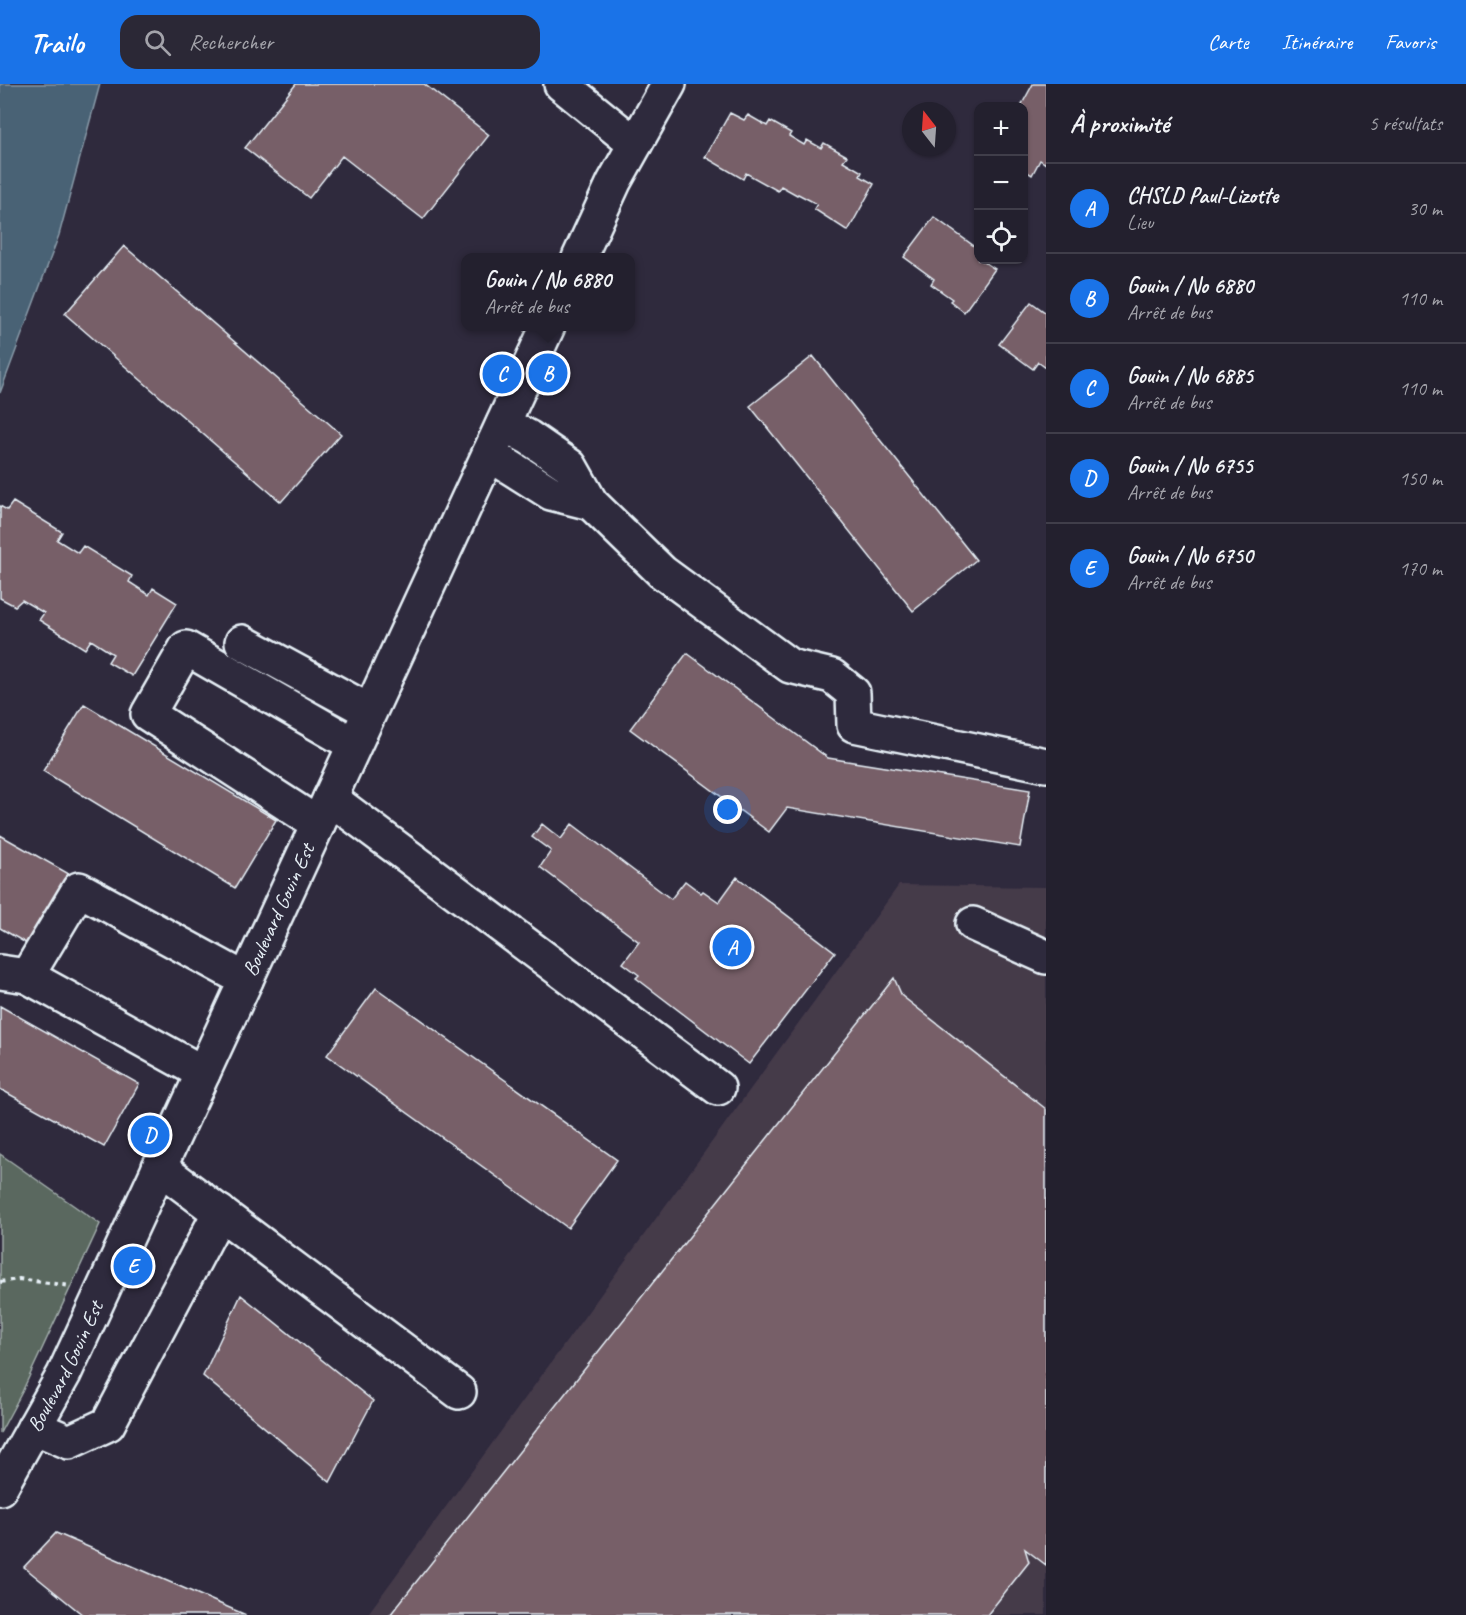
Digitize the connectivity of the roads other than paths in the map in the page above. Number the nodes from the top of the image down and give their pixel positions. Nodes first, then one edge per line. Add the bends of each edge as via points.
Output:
1 (561, 84) edge
2 (669, 84) edge
3 (635, 144) junction
4 (581, 253) edge
5 (546, 331) edge
6 (503, 424) junction
7 (489, 454) junction
8 (591, 503) junction
9 (242, 642) dead end
10 (369, 711) junction
11 (354, 744) junction
12 (1046, 765) edge
13 (324, 811) junction
14 (973, 924) dead end
15 (1046, 957) edge
16 (14, 974) edge
17 (246, 980) junction
18 (203, 1073) junction
19 (718, 1088) dead end
20 (159, 1167) junction
21 (220, 1212) junction
22 (459, 1392) dead end
23 (34, 1427) junction
24 (0, 1488) edge

1 - 3 street
2 - 3 street
3 - 4 street
5 - 6 street, Boulevard Gouin Est
6 - 7 street, Boulevard Gouin Est
6 - 8 street via 570,466
7 - 8 street via 551,494
7 - 10 street, Boulevard Gouin Est
8 - 12 street via 662,572 790,666 832,676 853,693 854,725
9 - 10 street
10 - 11 street, Boulevard Gouin Est
11 - 13 street, Boulevard Gouin Est
11 - 13 street via 186,648 148,714
13 - 17 street, Boulevard Gouin Est
13 - 19 street
14 - 15 street
16 - 17 street via 79,890
16 - 18 street
17 - 18 street, Boulevard Gouin Est
18 - 20 street, Boulevard Gouin Est
20 - 21 street
20 - 23 street, Boulevard Gouin Est via 64,1374
21 - 22 street
21 - 23 street via 108,1424 69,1442
23 - 24 street, Boulevard Gouin Est

